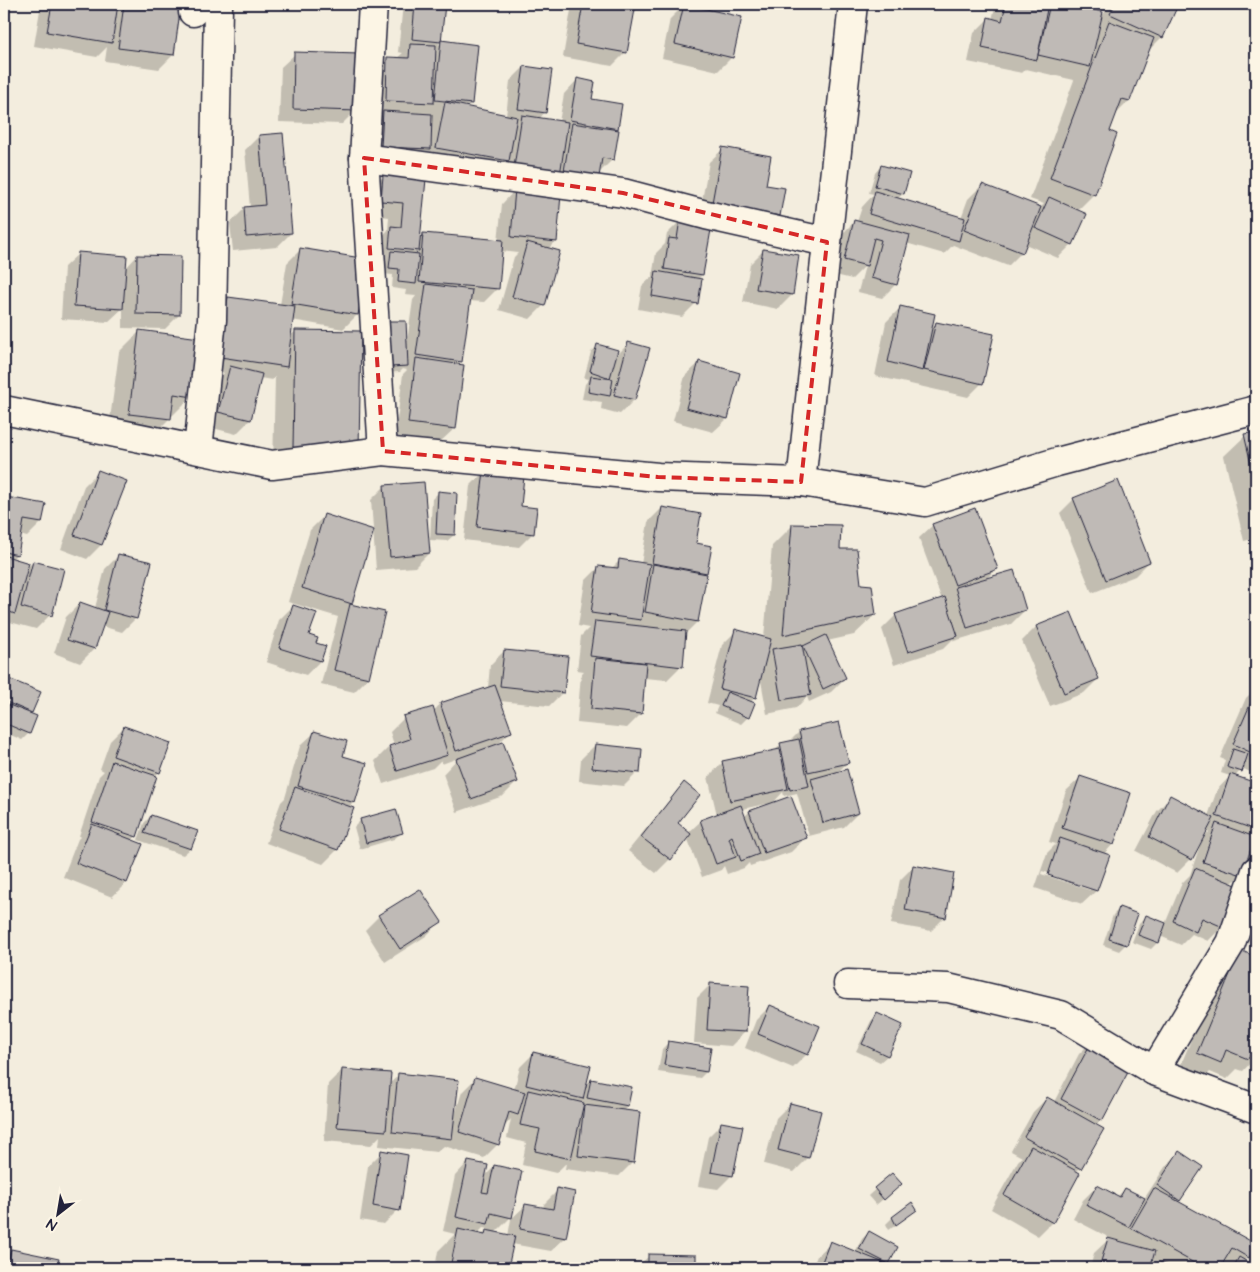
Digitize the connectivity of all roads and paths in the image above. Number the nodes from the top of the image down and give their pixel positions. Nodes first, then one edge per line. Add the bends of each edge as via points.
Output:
1 (373, 4) edge
2 (853, 4) edge
3 (201, 7) edge
4 (364, 158) junction
5 (827, 242) junction
6 (4, 410) edge
7 (1256, 410) edge
8 (198, 449) junction
9 (383, 451) junction
10 (801, 482) junction
11 (1256, 871) edge
12 (848, 984) dead end
13 (1154, 1071) junction
14 (1256, 1108) edge

1 - 4 street
2 - 5 street
3 - 8 street via 212,320
4 - 5 street via 623,193
4 - 9 street
5 - 10 street
6 - 8 street
7 - 10 street via 1057,462 925,502
8 - 9 street via 272,465
9 - 10 street via 658,477
11 - 13 street via 1231,943
12 - 13 street via 948,988 1061,1015
13 - 14 street

